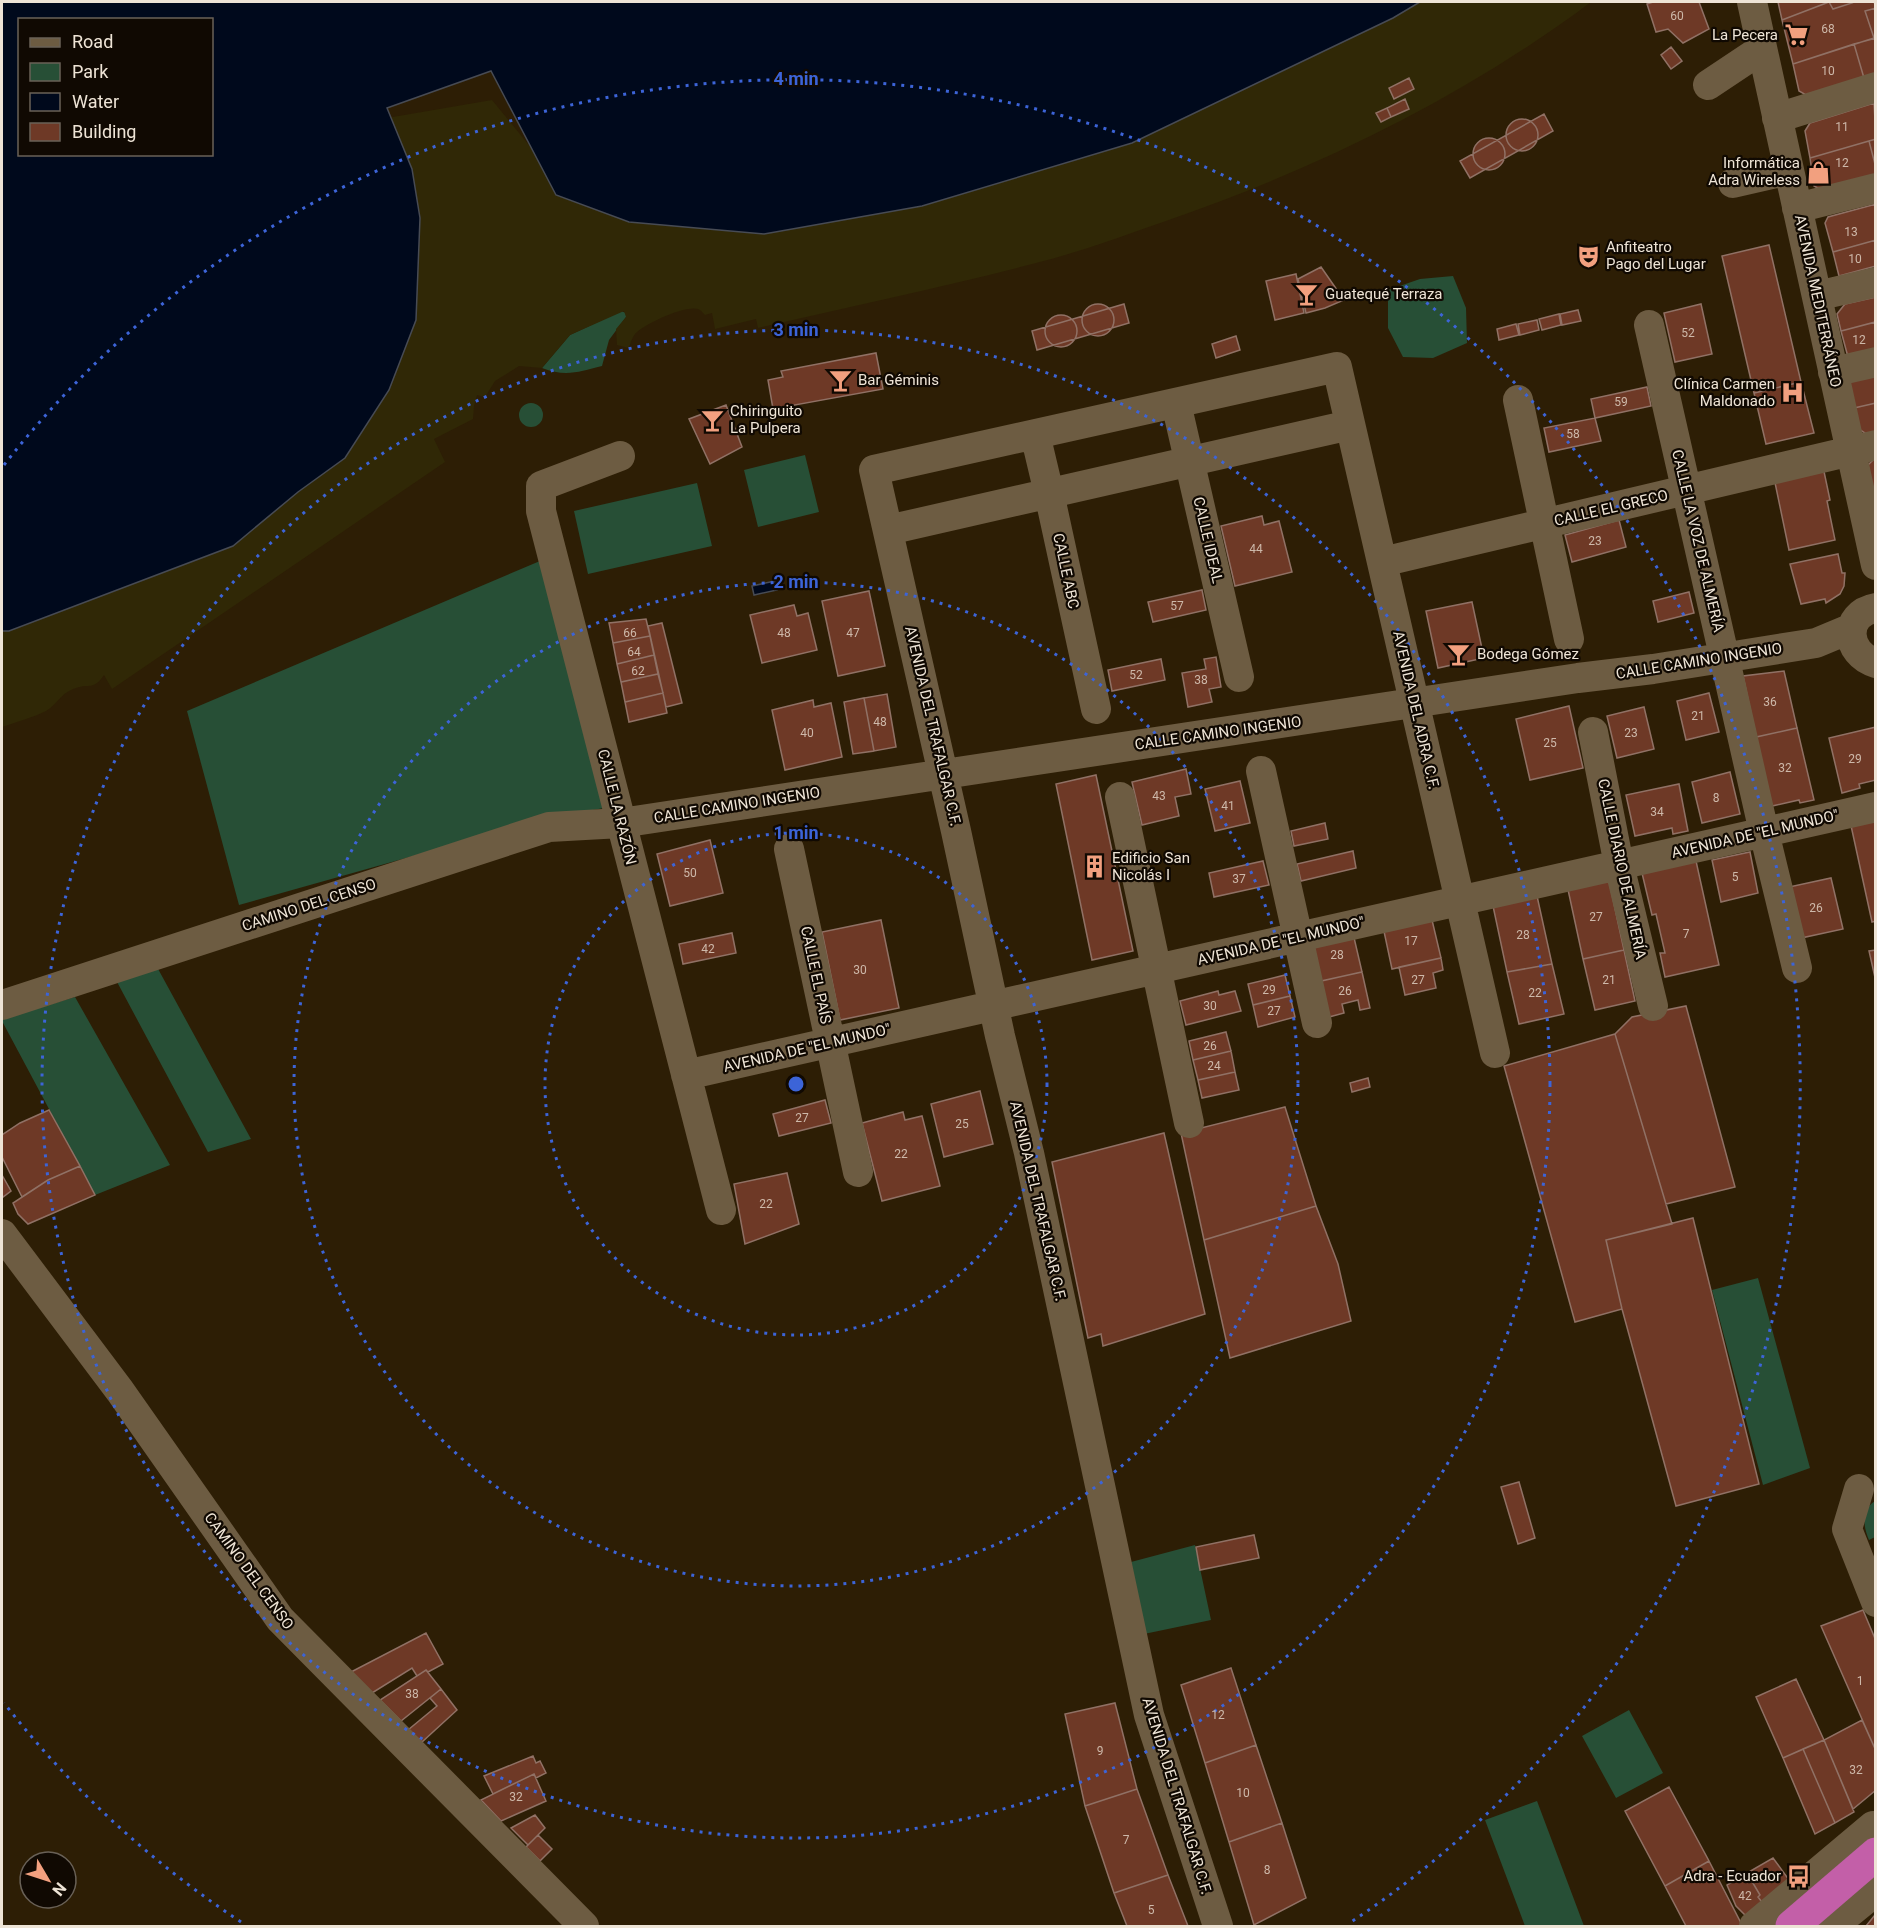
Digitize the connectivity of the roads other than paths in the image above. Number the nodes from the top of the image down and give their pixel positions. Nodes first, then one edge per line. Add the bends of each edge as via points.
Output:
1 (1752, 2) edge
2 (1762, 49) junction
3 (1708, 85) dead end
4 (1875, 87) edge
5 (1778, 118) junction
6 (1789, 170) junction
7 (1733, 183) dead end
8 (1875, 188) edge
9 (1797, 208) junction
10 (1875, 282) edge
11 (1817, 296) junction
12 (1649, 325) dead end
13 (1875, 362) edge
14 (1833, 372) junction
15 (1518, 400) dead end
16 (1176, 403) junction
17 (1350, 425) junction
18 (1035, 434) junction
19 (1863, 448) edge
20 (620, 456) dead end
21 (1190, 462) junction
22 (1687, 490) junction
23 (1050, 493) junction
24 (1544, 524) junction
25 (888, 530) junction
26 (1872, 530) edge
27 (1382, 562) junction
28 (1875, 565) edge
29 (1875, 608) edge
30 (1569, 639) dead end
31 (1860, 646) edge
32 (1724, 658) junction
33 (1239, 677) dead end
34 (1414, 704) junction
35 (1096, 709) dead end
36 (1593, 732) dead end
37 (1261, 771) dead end
38 (944, 774) junction
39 (1120, 797) dead end
40 (1875, 807) edge
41 (621, 823) junction
42 (1764, 832) junction
43 (789, 849) dead end
44 (1619, 865) junction
45 (1460, 901) junction
46 (1297, 937) junction
47 (1797, 968) dead end
48 (1157, 969) junction
49 (2, 1005) edge
50 (994, 1006) junction
51 (1653, 1006) dead end
52 (1317, 1023) dead end
53 (830, 1042) junction
54 (1494, 1053) dead end
55 (686, 1075) junction
56 (1189, 1123) dead end
57 (858, 1172) dead end
58 (721, 1210) dead end
59 (2, 1234) edge
60 (1870, 1482) edge
61 (1875, 1602) edge
62 (1875, 1826) edge
63 (1875, 1854) edge
64 (1875, 1891) edge
65 (1831, 1892) junction
66 (584, 1926) edge
67 (1218, 1926) edge
68 (1754, 1926) edge
69 (1792, 1926) edge
70 (1833, 1926) edge
71 (1848, 1926) edge

1 - 2 street, AVENIDA MEDITERRÁNEO
2 - 3 street
2 - 5 street, AVENIDA MEDITERRÁNEO
4 - 5 street
5 - 6 street, AVENIDA MEDITERRÁNEO
6 - 7 street
6 - 9 street, AVENIDA MEDITERRÁNEO
8 - 9 street
9 - 11 street, AVENIDA MEDITERRÁNEO
10 - 11 street
11 - 14 street, AVENIDA MEDITERRÁNEO
12 - 22 street, CALLE LA VOZ DE ALMERÍA
13 - 14 street
14 - 19 street, AVENIDA MEDITERRÁNEO
15 - 24 street
16 - 17 street, AVENIDA DEL ADRA C.F. via 1337,367
16 - 18 street
16 - 21 street, CALLE IDEAL
17 - 21 street
17 - 27 street, AVENIDA DEL ADRA C.F.
18 - 23 street, CALLE ABC
18 - 25 street, AVENIDA DEL TRAFALGAR C.F. via 874,470
19 - 22 street, CALLE EL GRECO
19 - 26 street, AVENIDA MEDITERRÁNEO
20 - 41 street, CALLE LA RAZÓN via 541,486 541,511
21 - 23 street
21 - 33 street, CALLE IDEAL
22 - 24 street, CALLE EL GRECO
22 - 32 street, CALLE LA VOZ DE ALMERÍA
23 - 25 street
23 - 35 street, CALLE ABC
24 - 27 street, CALLE EL GRECO
24 - 30 street
25 - 38 street, AVENIDA DEL TRAFALGAR C.F.
26 - 28 street, AVENIDA MEDITERRÁNEO
27 - 34 street, AVENIDA DEL ADRA C.F.
29 - 31 street via 1856,620
31 - 32 street, CALLE CAMINO INGENIO via 1816,643
32 - 34 street, CALLE CAMINO INGENIO
32 - 42 street, CALLE LA VOZ DE ALMERÍA
34 - 38 street, CALLE CAMINO INGENIO
34 - 45 street, AVENIDA DEL ADRA C.F.
36 - 44 street, CALLE DIARIO DE ALMERÍA
37 - 46 street
38 - 41 street, CALLE CAMINO INGENIO
38 - 50 street, AVENIDA DEL TRAFALGAR C.F.
39 - 48 street
40 - 42 street, AVENIDA DE "EL MUNDO"
41 - 49 street, CAMINO DEL CENSO via 549,827
41 - 55 street, CALLE LA RAZÓN
42 - 44 street, AVENIDA DE "EL MUNDO"
42 - 47 street, CALLE LA VOZ DE ALMERÍA
43 - 53 street, CALLE EL PAÍS
44 - 45 street, AVENIDA DE "EL MUNDO"
44 - 51 street, CALLE DIARIO DE ALMERÍA
45 - 46 street, AVENIDA DE "EL MUNDO"
45 - 54 street, AVENIDA DEL ADRA C.F.
46 - 48 street, AVENIDA DE "EL MUNDO"
46 - 52 street
48 - 50 street, AVENIDA DE "EL MUNDO"
48 - 56 street
50 - 53 street, AVENIDA DE "EL MUNDO"
50 - 67 street, AVENIDA DEL TRAFALGAR C.F. via 1149,1715
53 - 55 street, AVENIDA DE "EL MUNDO"
53 - 57 street, CALLE EL PAÍS
55 - 58 street, CALLE LA RAZÓN
59 - 66 street, CAMINO DEL CENSO via 120,1391 280,1619
60 - 61 street via 1847,1529
62 - 68 street
63 - 65 highway
64 - 70 street
65 - 69 highway
65 - 71 street

